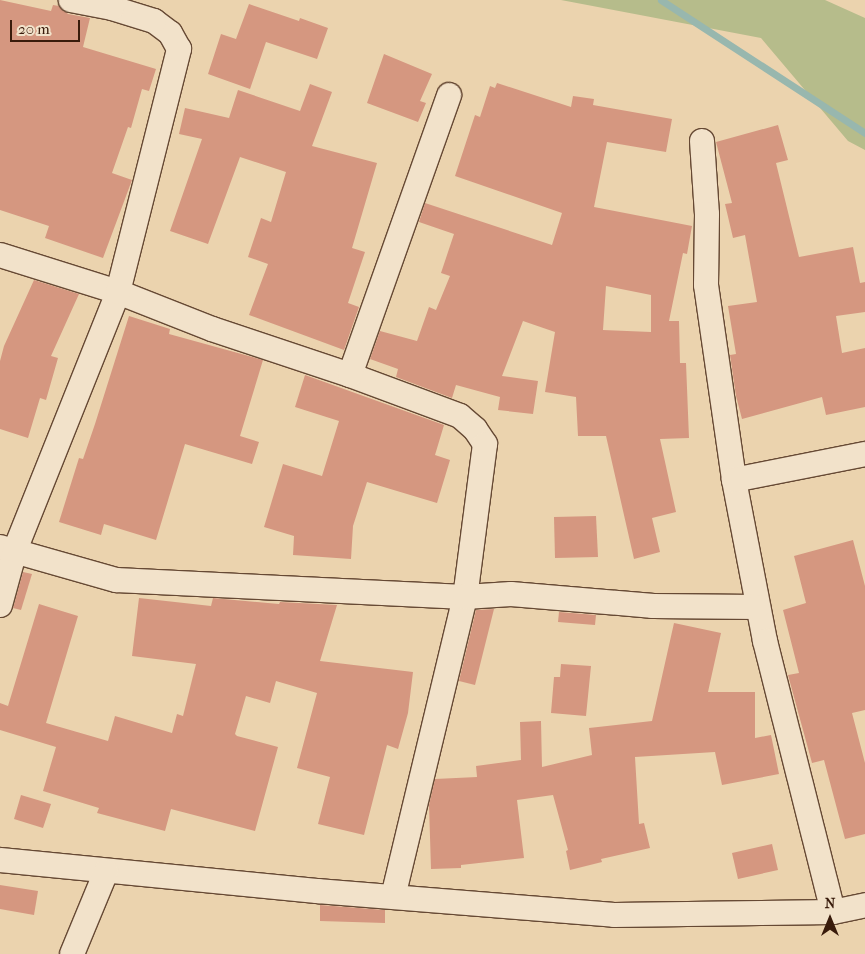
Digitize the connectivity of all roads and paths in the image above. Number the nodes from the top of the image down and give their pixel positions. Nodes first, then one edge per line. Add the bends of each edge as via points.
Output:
1 (71, 0) edge
2 (449, 95) dead end
3 (702, 141) dead end
4 (0, 255) edge
5 (118, 292) junction
6 (350, 375) junction
7 (865, 454) edge
8 (734, 480) junction
9 (7, 549) edge
10 (465, 597) junction
11 (0, 605) edge
12 (757, 606) junction
13 (0, 860) edge
14 (106, 872) junction
15 (393, 896) junction
16 (865, 906) edge
17 (833, 912) junction
18 (72, 954) edge

1 - 5 street via 154,21 170,33 179,49
2 - 6 street
3 - 8 street via 707,214 706,285
4 - 5 street
5 - 6 street via 212,329
5 - 9 street
6 - 10 street via 460,416 475,428 485,444
7 - 8 street
8 - 12 street
9 - 10 street via 116,580
9 - 11 street
10 - 12 street via 511,594 653,606
10 - 15 street
12 - 17 street
13 - 14 street
14 - 15 street
14 - 18 street
15 - 17 street via 614,915
16 - 17 street

